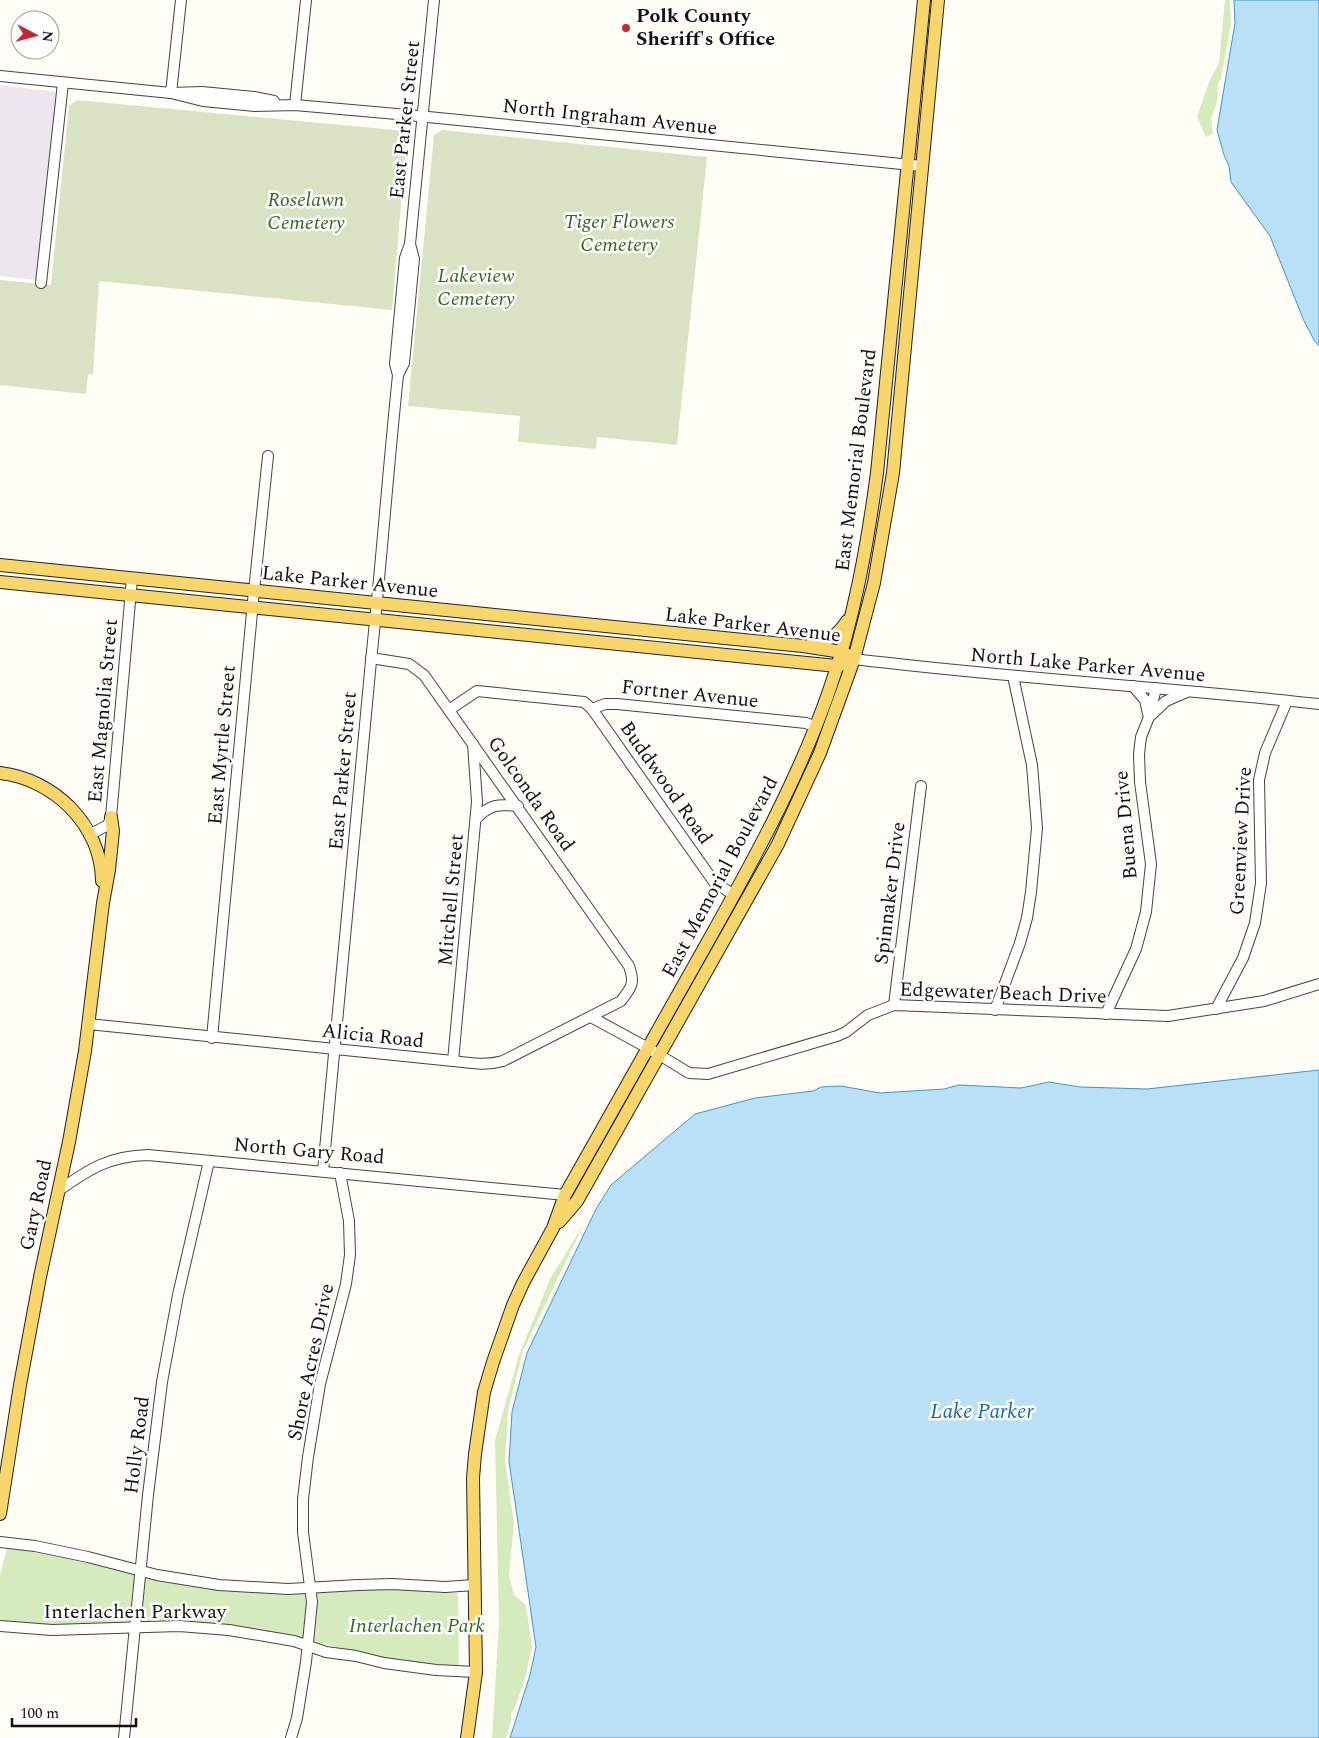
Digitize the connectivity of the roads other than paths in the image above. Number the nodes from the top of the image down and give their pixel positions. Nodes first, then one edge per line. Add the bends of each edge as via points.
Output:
1 (181, 0) edge
2 (306, 0) edge
3 (434, 0) edge
4 (924, 0) edge
5 (938, 0) edge
6 (0, 76) edge
7 (63, 83) junction
8 (171, 93) junction
9 (295, 105) junction
10 (423, 116) junction
11 (908, 165) junction
12 (922, 166) junction
13 (42, 284) dead end
14 (888, 369) junction
15 (899, 404) junction
16 (268, 456) dead end
17 (0, 565) edge
18 (132, 578) junction
19 (0, 582) edge
20 (254, 591) junction
21 (131, 595) junction
22 (378, 603) junction
23 (252, 607) junction
24 (851, 615) junction
25 (376, 619) junction
26 (803, 646) junction
27 (842, 652) junction
28 (371, 658) junction
29 (854, 659) junction
30 (838, 666) junction
31 (1013, 676) junction
32 (1133, 686) junction
33 (1156, 688) junction
34 (1191, 691) junction
35 (1287, 700) junction
36 (1319, 704) edge
37 (592, 709) junction
38 (449, 710) junction
39 (1149, 717) junction
40 (816, 727) junction
41 (473, 743) junction
42 (0, 773) edge
43 (921, 786) dead end
44 (518, 806) junction
45 (111, 817) junction
46 (476, 819) junction
47 (89, 835) junction
48 (734, 895) junction
49 (103, 904) junction
50 (1319, 984) edge
51 (632, 985) joint
52 (894, 1005) junction
53 (995, 1010) junction
54 (1216, 1010) junction
55 (1106, 1014) junction
56 (591, 1017) junction
57 (88, 1024) junction
58 (212, 1038) junction
59 (648, 1048) junction
60 (335, 1049) junction
61 (660, 1056) junction
62 (453, 1061) junction
63 (209, 1161) junction
64 (324, 1170) junction
65 (340, 1172) junction
66 (58, 1191) junction
67 (566, 1195) junction
68 (557, 1224) junction
69 (0, 1514) edge
70 (0, 1542) edge
71 (140, 1571) junction
72 (475, 1585) junction
73 (311, 1588) junction
74 (0, 1626) edge
75 (135, 1627) junction
76 (307, 1645) junction
77 (476, 1672) junction
78 (124, 1738) edge
79 (291, 1738) edge
80 (467, 1738) edge

1 - 8 street
2 - 9 street
3 - 10 street, East Parker Street
4 - 11 main road, East Memorial Boulevard
5 - 12 main road, East Memorial Boulevard
6 - 7 street, North Ingraham Avenue
7 - 8 street, North Ingraham Avenue
7 - 13 street
8 - 9 street, North Ingraham Avenue via 211,102
9 - 10 street, North Ingraham Avenue
10 - 11 street, North Ingraham Avenue
10 - 22 street, East Parker Street via 410,244 414,259 404,363 398,375 388,468
11 - 12 street, North Ingraham Avenue
11 - 14 main road, East Memorial Boulevard
12 - 15 main road, East Memorial Boulevard
14 - 15 main road via 894,377
14 - 24 main road, East Memorial Boulevard via 873,504
15 - 29 main road, East Memorial Boulevard via 893,473 880,549
16 - 20 street, East Myrtle Street
17 - 18 main road, Lake Parker Avenue
18 - 20 main road, Lake Parker Avenue
18 - 21 street, East Magnolia Street
19 - 21 main road, Lake Parker Avenue
20 - 22 main road, Lake Parker Avenue
20 - 23 street, East Myrtle Street
21 - 23 main road, Lake Parker Avenue
21 - 45 street, East Magnolia Street
22 - 25 street, East Parker Street
22 - 26 main road, Lake Parker Avenue
23 - 25 main road, Lake Parker Avenue
23 - 58 street, East Myrtle Street
24 - 26 main road via 830,640
24 - 27 main road, East Memorial Boulevard
25 - 28 street, East Parker Street
25 - 30 main road, Lake Parker Avenue
26 - 27 main road, Lake Parker Avenue
27 - 29 main road, Lake Parker Avenue
27 - 30 main road, East Memorial Boulevard
28 - 38 street, Golconda Road via 409,664 417,669
28 - 60 street, East Parker Street
29 - 30 main road, Lake Parker Avenue
29 - 31 street, North Lake Parker Avenue
29 - 61 main road, East Memorial Boulevard via 823,745 792,816
30 - 40 main road, East Memorial Boulevard
31 - 32 street, North Lake Parker Avenue
31 - 53 street via 1032,765 1037,828 1027,918
32 - 33 street, North Lake Parker Avenue
32 - 39 street via 1145,700
33 - 34 street, North Lake Parker Avenue
33 - 39 street, Buena Drive
34 - 35 street, North Lake Parker Avenue
34 - 39 street via 1166,701
35 - 36 street, North Lake Parker Avenue
35 - 54 street, Greenview Drive via 1265,753 1259,780 1261,875 1255,923 1244,958
37 - 38 street, Fortner Avenue via 584,702 574,700 481,691
37 - 40 street, Fortner Avenue via 604,704 617,704 806,723
37 - 48 street, Buddwood Road via 714,882
38 - 41 street, Golconda Road
39 - 55 street, Buena Drive via 1142,737 1139,768 1150,864 1148,895 1136,949
40 - 48 main road, East Memorial Boulevard via 778,812
41 - 44 street, Golconda Road
41 - 46 street, Mitchell Street
42 - 47 main road via 19,776 50,790 73,810
43 - 52 street, Spinnaker Drive
44 - 46 street via 493,806
44 - 51 street, Golconda Road via 629,966
45 - 47 street, East Magnolia Street via 108,825
45 - 49 main road via 113,836
46 - 62 street, Mitchell Street
47 - 49 main road via 102,869
48 - 59 main road, East Memorial Boulevard
49 - 57 main road, Gary Road
50 - 54 street, Edgewater Beach Drive via 1264,1001
51 - 56 street, Alicia Road via 621,1001
52 - 53 street, Edgewater Beach Drive
52 - 61 street, Edgewater Beach Drive via 868,1015 837,1036 708,1074 688,1073
53 - 55 street, Edgewater Beach Drive
54 - 55 street, Edgewater Beach Drive via 1168,1016
56 - 59 street, Edgewater Beach Drive
56 - 62 street, Alicia Road via 492,1064
57 - 58 street, Alicia Road
57 - 66 main road, Gary Road
58 - 60 street, Alicia Road
59 - 61 street, Edgewater Beach Drive
59 - 67 main road, East Memorial Boulevard
60 - 62 street, Alicia Road
60 - 64 street, East Parker Street
61 - 68 main road, East Memorial Boulevard via 577,1201
63 - 64 street, North Gary Road
63 - 66 street, North Gary Road via 148,1155 117,1158 88,1170
63 - 71 street, Holly Road via 163,1374
64 - 65 street, North Gary Road
65 - 67 street, North Gary Road
65 - 73 street, Shore Acres Drive via 349,1221 350,1255 346,1284 320,1384 303,1499 303,1532
66 - 69 main road, Gary Road via 24,1366
67 - 68 main road, East Memorial Boulevard
68 - 72 main road, East Memorial Boulevard via 513,1305 484,1392 473,1483
70 - 71 street, Interlachen Parkway via 88,1557
71 - 73 street, Interlachen Parkway via 219,1585
71 - 75 street, Holly Road
72 - 73 street, Interlachen Parkway via 392,1584
72 - 77 main road, East Memorial Boulevard
73 - 76 street, Shore Acres Drive
74 - 75 street, Interlachen Parkway via 52,1630
75 - 76 street, Interlachen Parkway via 229,1630
75 - 78 street, Holly Road
76 - 77 street, Interlachen Parkway via 384,1664
76 - 79 street, Shore Acres Drive via 297,1718
77 - 80 main road, East Memorial Boulevard

